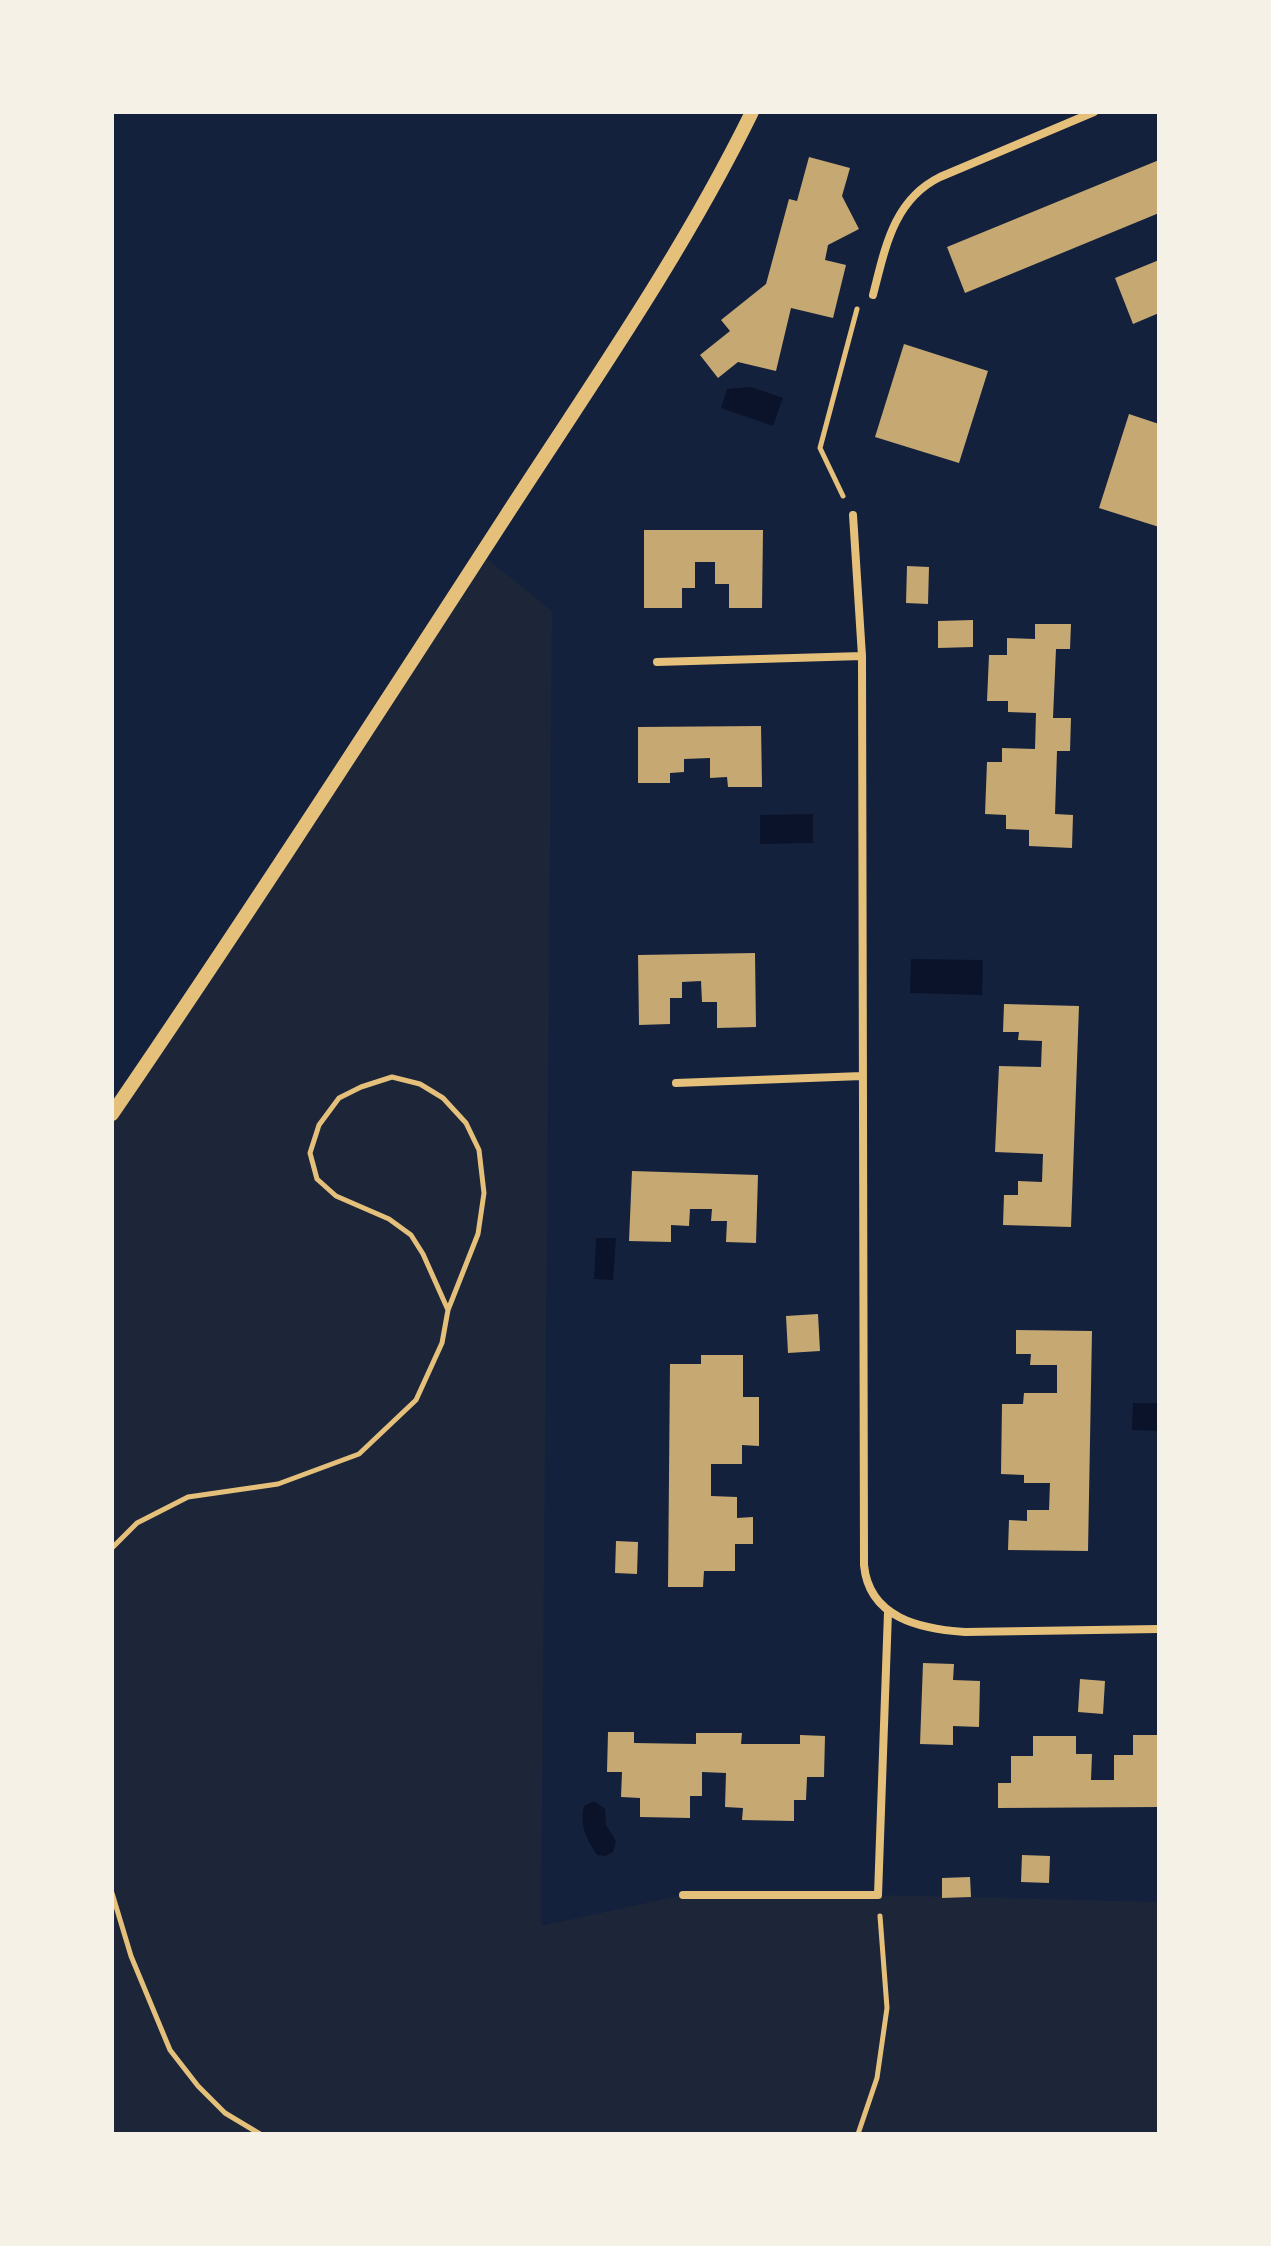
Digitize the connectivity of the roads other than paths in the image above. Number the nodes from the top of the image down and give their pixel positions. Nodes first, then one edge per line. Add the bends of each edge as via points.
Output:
1 (752, 112) edge
2 (1094, 112) edge
3 (873, 295) road end
4 (853, 515) road end
5 (862, 656) junction
6 (657, 662) dead end
7 (862, 1076) junction
8 (676, 1083) dead end
9 (112, 1114) edge
10 (888, 1612) junction
11 (1159, 1629) edge
12 (683, 1895) dead end

1 - 9 street via 646,298 278,868
2 - 3 street via 923,187 892,228
4 - 5 street
5 - 6 street
5 - 7 street
7 - 8 street
7 - 10 street via 864,1565 871,1593
10 - 11 street via 928,1627 965,1632
10 - 12 street via 878,1895

